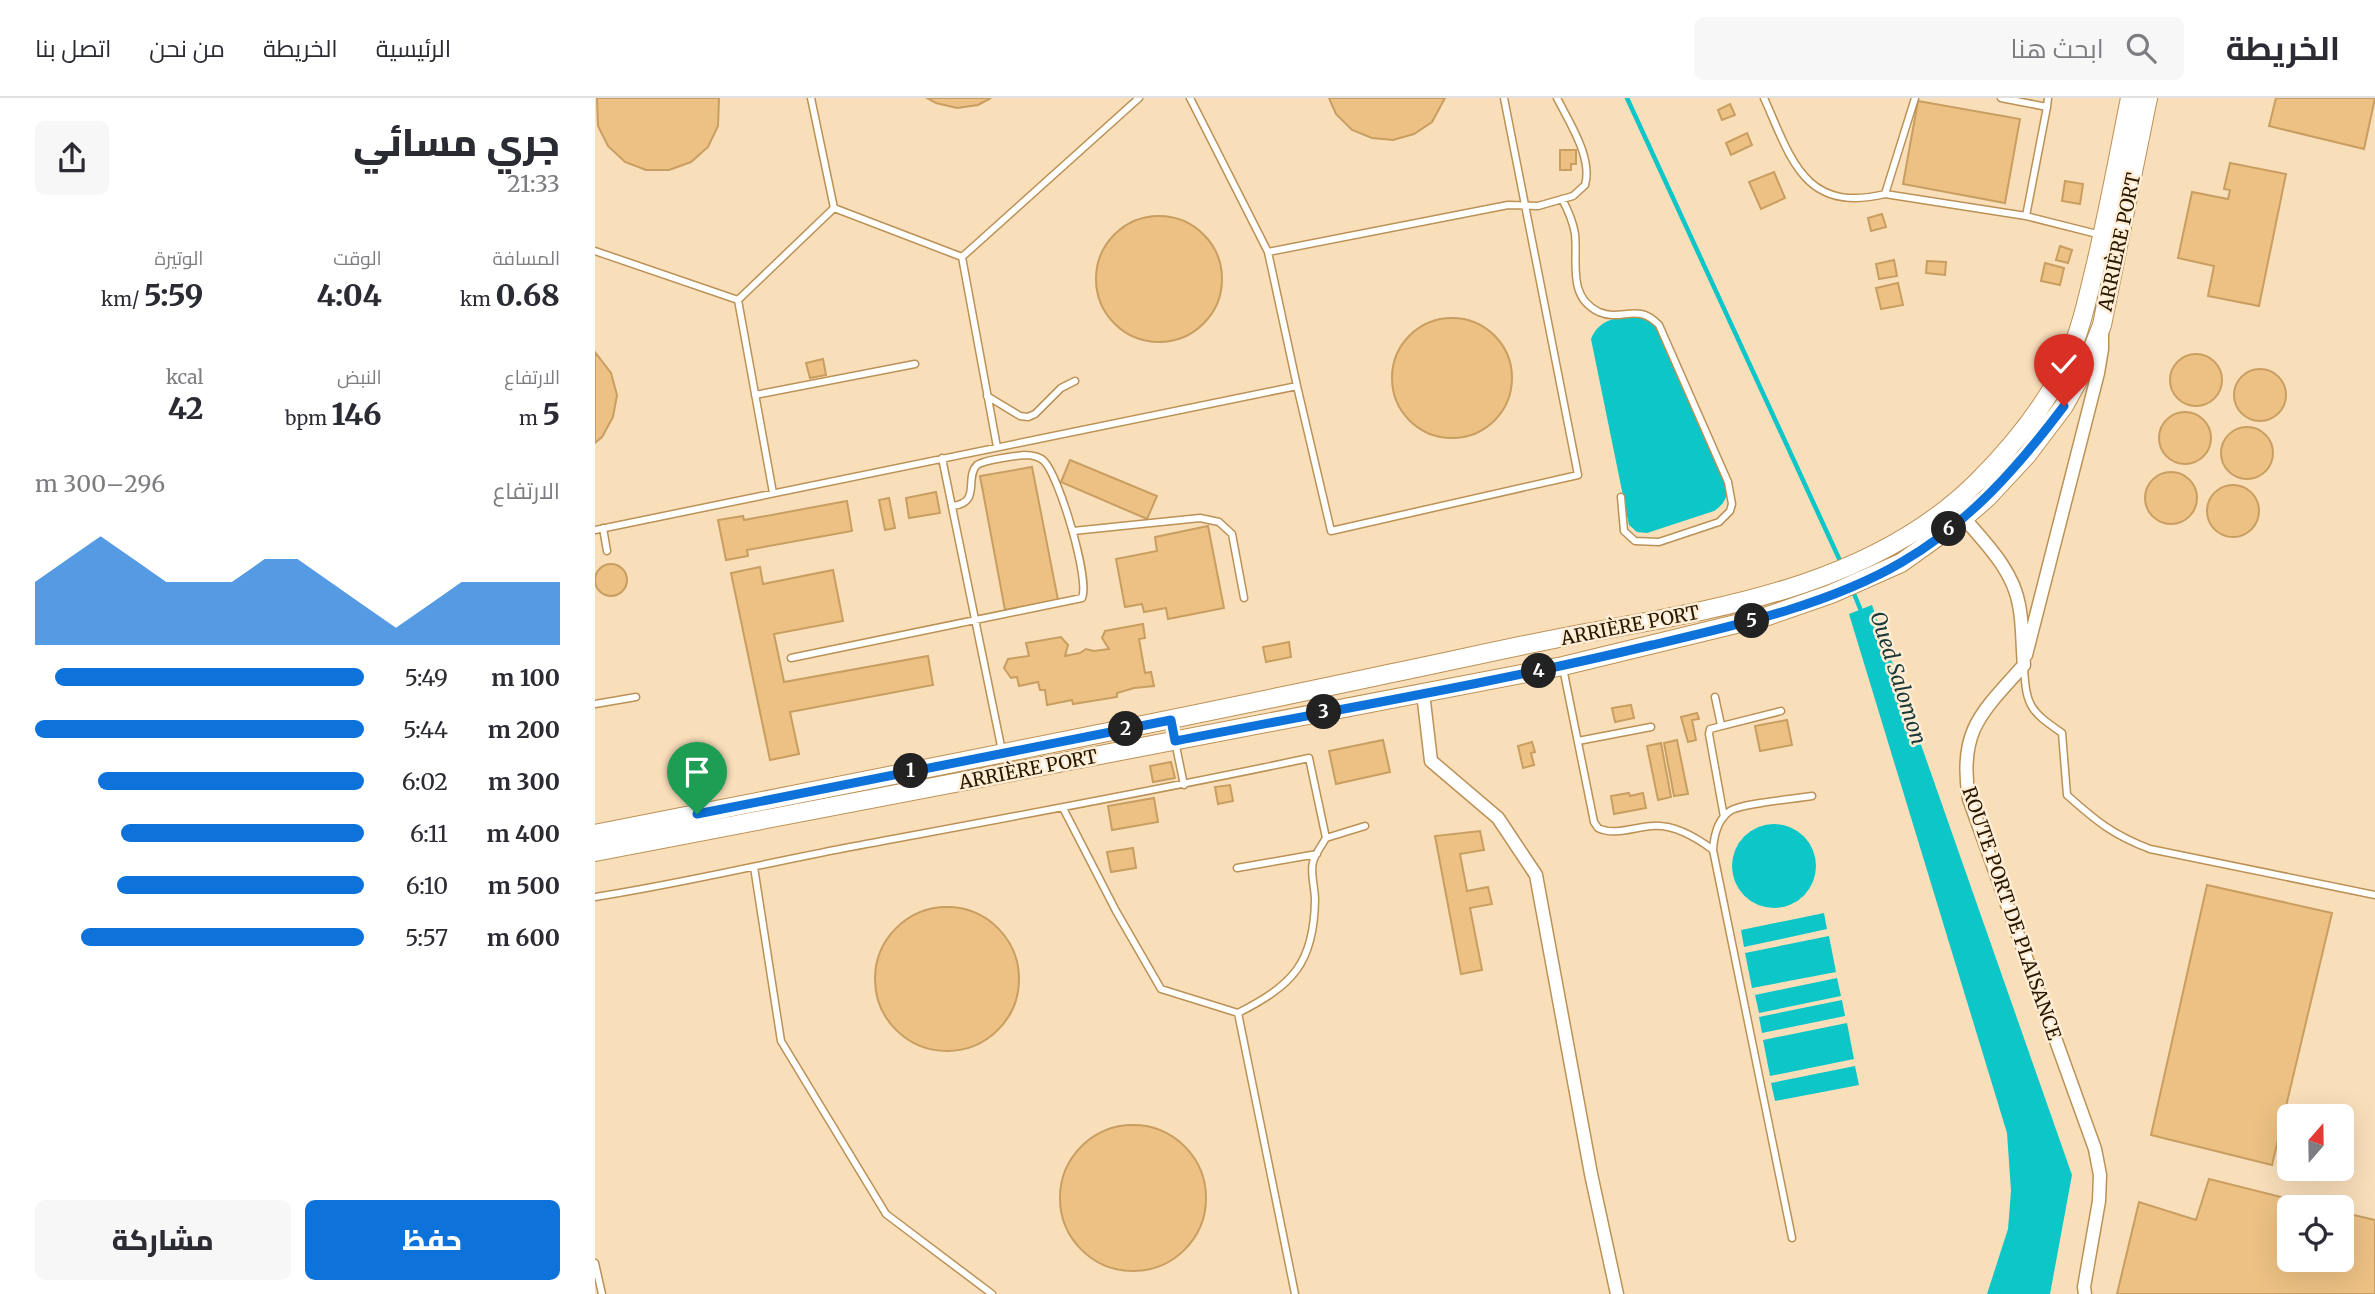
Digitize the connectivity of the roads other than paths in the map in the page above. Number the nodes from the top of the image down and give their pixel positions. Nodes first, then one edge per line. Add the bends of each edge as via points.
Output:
1 (811, 98) edge
2 (1139, 98) edge
3 (1190, 98) edge
4 (1504, 98) edge
5 (1557, 98) edge
6 (1763, 98) edge
7 (1915, 98) edge
8 (2001, 98) edge
9 (2048, 98) edge
10 (2130, 98) edge
11 (2148, 98) edge
12 (2046, 107) junction
13 (1885, 194) junction
14 (1562, 199) junction
15 (1526, 206) junction
16 (834, 208) junction
17 (2026, 216) junction
18 (2103, 236) junction
19 (595, 251) edge
20 (1268, 252) junction
21 (963, 257) junction
22 (738, 300) junction
23 (2102, 325) junction
24 (915, 364) dead end
25 (830, 370) dead end
26 (832, 380) junction
27 (1075, 381) dead end
28 (1297, 386) junction
29 (755, 395) junction
30 (987, 396) junction
31 (997, 447) junction
32 (942, 458) junction
33 (773, 493) junction
34 (1621, 497) dead end
35 (952, 506) junction
36 (1964, 518) junction
37 (603, 528) junction
38 (595, 530) edge
39 (1073, 531) junction
40 (607, 551) dead end
41 (1244, 598) dead end
42 (975, 619) junction
43 (791, 658) dead end
44 (2024, 665) junction
45 (1563, 666) junction
46 (1423, 693) junction
47 (636, 697) dead end
48 (1715, 697) dead end
49 (595, 704) edge
50 (1781, 711) dead end
51 (1171, 720) junction
52 (1721, 725) junction
53 (1651, 727) dead end
54 (1175, 741) junction
55 (1578, 741) junction
56 (1002, 753) junction
57 (1184, 785) junction
58 (1812, 796) dead end
59 (1722, 804) junction
60 (1063, 808) junction
61 (1733, 809) junction
62 (1724, 817) junction
63 (1365, 826) dead end
64 (595, 834) edge
65 (1327, 838) junction
66 (1713, 850) junction
67 (595, 852) edge
68 (1317, 854) junction
69 (754, 867) junction
70 (1237, 868) dead end
71 (2375, 895) edge
72 (595, 897) edge
73 (1238, 1013) junction
74 (1792, 1238) dead end
75 (595, 1263) edge
76 (601, 1294) edge
77 (992, 1294) edge
78 (1295, 1294) edge
79 (1617, 1294) edge
80 (2085, 1294) edge

1 - 16 lane
2 - 21 lane
3 - 20 lane
4 - 15 lane
5 - 14 lane via 1582,152 1587,177 1580,192
6 - 13 lane via 1804,178 1831,196 1867,199
7 - 13 lane
8 - 12 lane
9 - 12 lane
10 - 18 street, ARRIÈRE PORT
11 - 23 street, ARRIÈRE PORT
12 - 17 lane
13 - 17 lane
14 - 15 lane
14 - 34 lane via 1574,235 1575,275 1582,297 1605,314 1636,312 1659,325 1728,482 1733,504 1719,522 1659,542 1635,541 1624,531
15 - 20 lane via 1508,205
15 - 28 lane via 1578,475 1331,531
16 - 21 lane
16 - 22 lane
17 - 18 lane
18 - 51 street, ARRIÈRE PORT via 2083,317 2047,396 1976,482 1897,544 1819,577 1724,608
19 - 22 lane
20 - 28 lane
21 - 30 lane
22 - 29 lane
23 - 36 street, ARRIÈRE PORT via 2064,406 2027,455
23 - 44 street via 2098,373
24 - 26 lane
25 - 26 lane
26 - 29 lane
27 - 30 lane via 1028,417
28 - 31 lane
29 - 33 lane
30 - 31 lane
31 - 32 lane
32 - 33 lane
32 - 35 lane
33 - 37 lane
35 - 39 lane via 965,502 981,463 1036,456 1053,477
35 - 42 lane
36 - 44 street via 2010,578 2019,604
36 - 45 street, ARRIÈRE PORT via 1901,563 1831,594 1765,617
37 - 38 lane
37 - 40 lane
39 - 41 lane via 1201,518 1219,522 1232,534
39 - 42 lane via 1082,598
42 - 43 lane
42 - 56 lane
44 - 71 lane via 2026,695 2037,716 2062,733 2067,795 2103,826 2150,849
44 - 80 street, ROUTE PORT DE PLAISANCE via 1976,723 1965,771 1969,799 2101,1175
45 - 46 street, ARRIÈRE PORT
45 - 55 lane
46 - 54 street, ARRIÈRE PORT
46 - 79 street via 1431,761 1498,818 1537,875
47 - 49 lane
48 - 52 lane
50 - 52 lane
51 - 54 lane
51 - 56 street, ARRIÈRE PORT
52 - 59 lane via 1709,734
53 - 55 lane
54 - 57 lane
54 - 67 street, ARRIÈRE PORT
55 - 66 lane via 1598,828 1614,831 1656,825 1695,837
56 - 64 street, ARRIÈRE PORT
57 - 60 lane
57 - 65 lane via 1309,758
58 - 61 lane
59 - 61 lane
59 - 62 lane
60 - 69 lane
60 - 73 lane via 1161,989
61 - 62 lane
62 - 66 lane
63 - 65 lane
65 - 68 lane
66 - 74 lane
68 - 70 lane
68 - 73 lane via 1312,862 1312,936 1304,959 1289,981
69 - 72 lane
69 - 77 lane via 781,1041 886,1214
73 - 78 lane
75 - 76 lane

